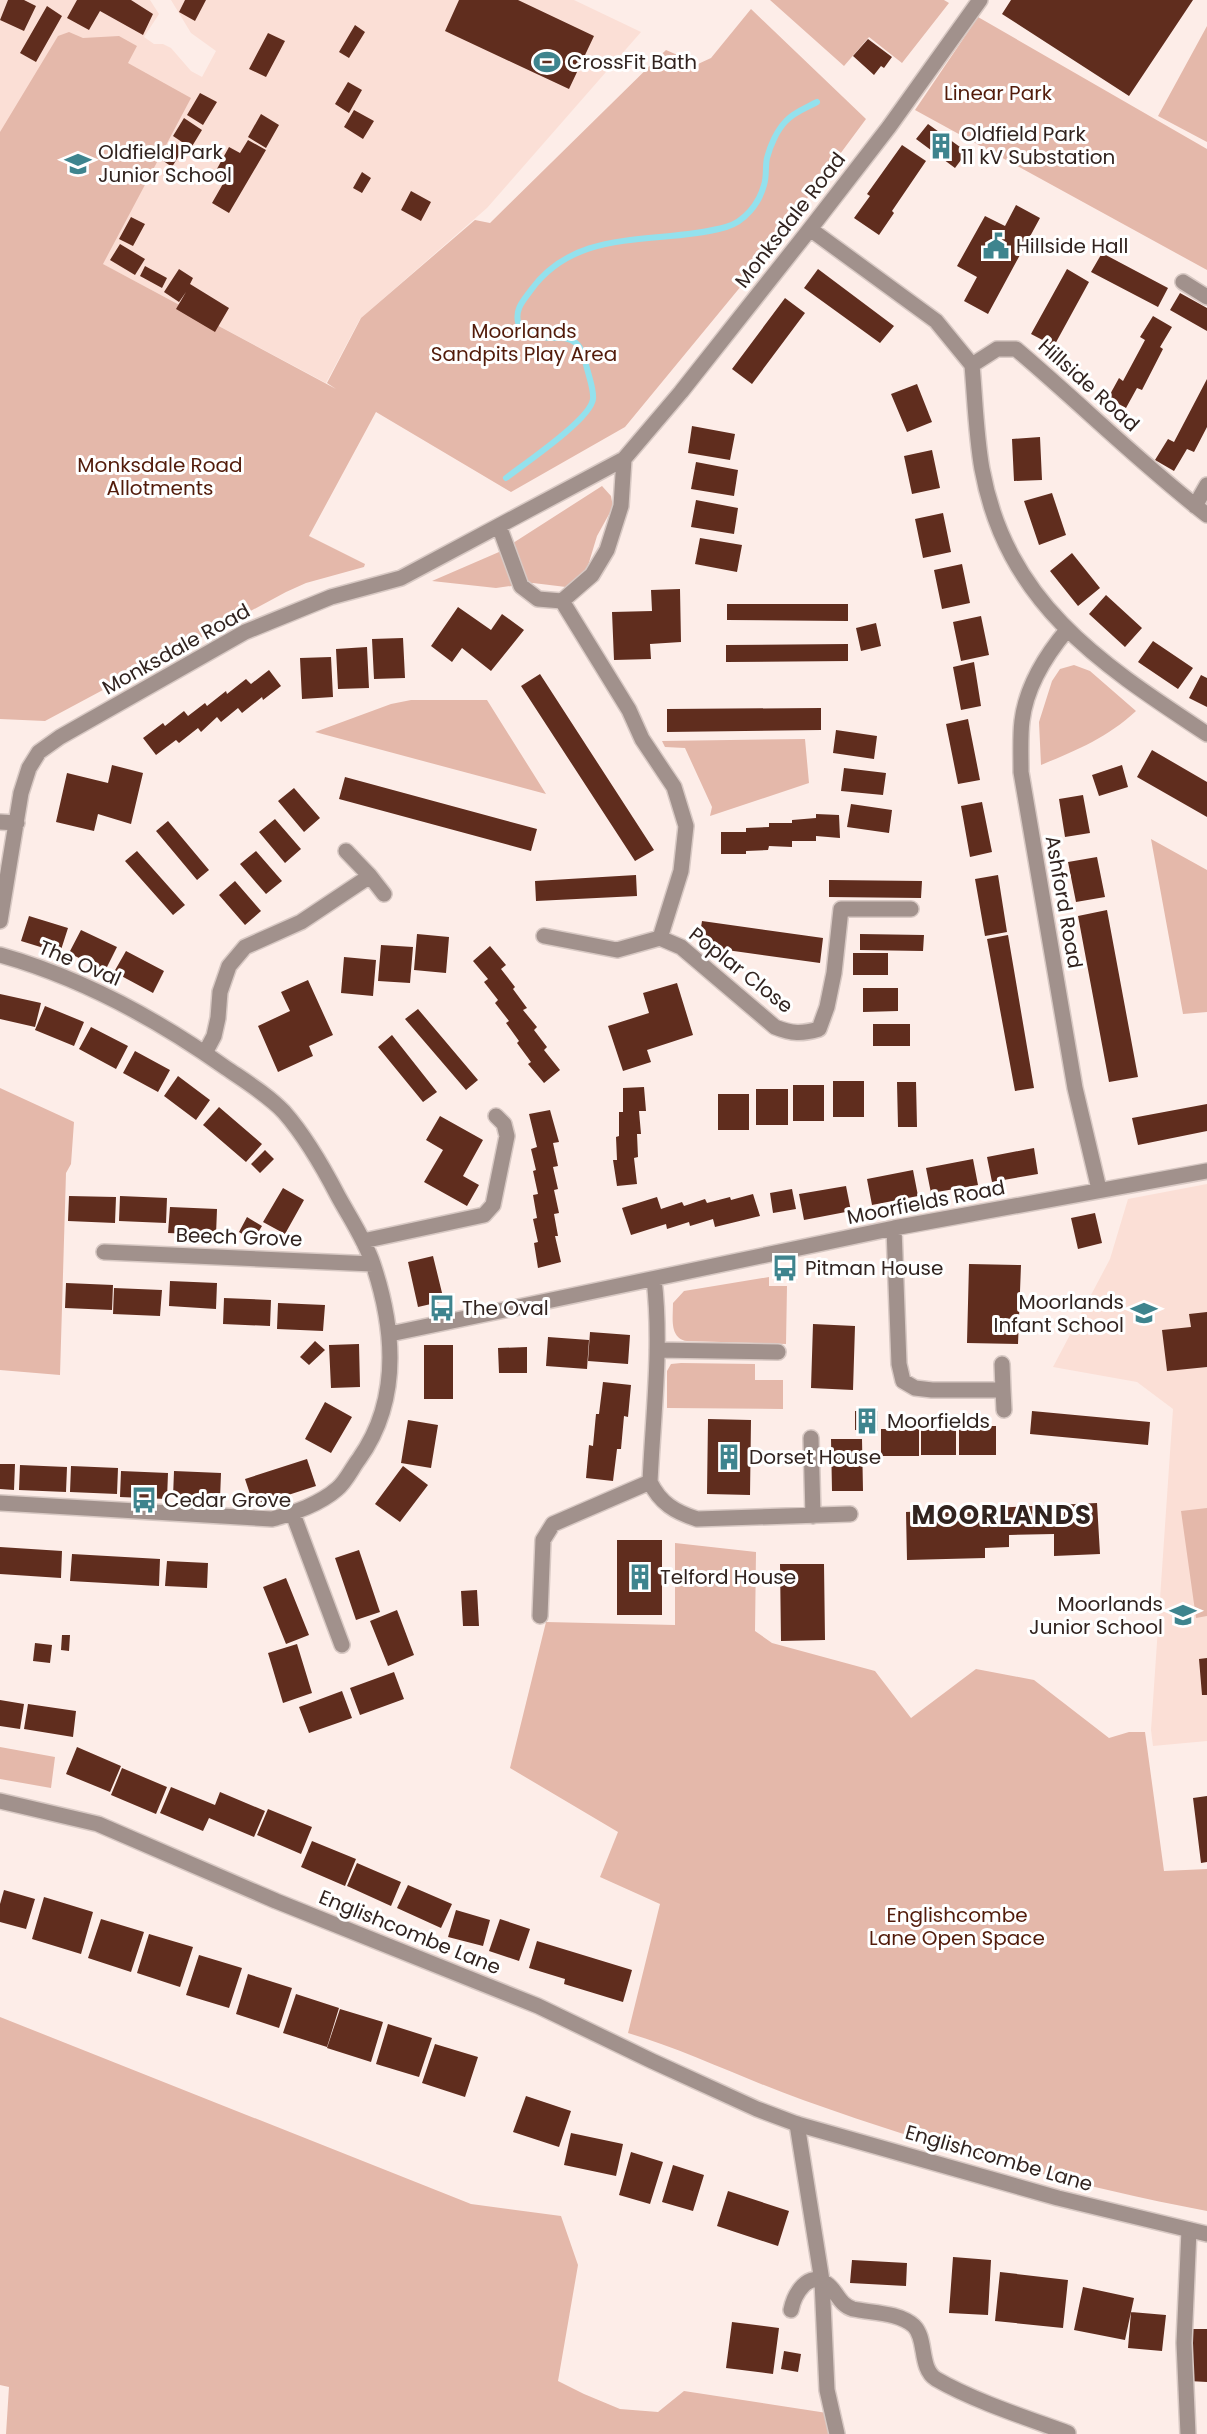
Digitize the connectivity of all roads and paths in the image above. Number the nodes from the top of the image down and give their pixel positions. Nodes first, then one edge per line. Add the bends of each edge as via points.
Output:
1 (980, 0) edge
2 (810, 229) junction
3 (1183, 282) dead end
4 (1207, 297) edge
5 (972, 365) junction
6 (624, 459) junction
7 (1207, 485) edge
8 (1201, 510) edge
9 (499, 526) junction
10 (562, 602) junction
11 (1067, 630) junction
12 (1207, 734) edge
13 (0, 822) edge
14 (17, 823) junction
15 (346, 851) dead end
16 (369, 876) junction
17 (384, 894) dead end
18 (911, 909) dead end
19 (0, 921) edge
20 (544, 936) dead end
21 (660, 938) junction
22 (0, 955) edge
23 (205, 1053) junction
24 (496, 1116) dead end
25 (1207, 1170) edge
26 (1099, 1189) junction
27 (894, 1228) junction
28 (363, 1241) junction
29 (104, 1252) dead end
30 (373, 1264) junction
31 (654, 1279) junction
32 (390, 1334) junction
33 (657, 1350) junction
34 (778, 1352) dead end
35 (1002, 1364) dead end
36 (1003, 1389) junction
37 (1004, 1410) dead end
38 (811, 1438) dead end
39 (650, 1482) junction
40 (0, 1503) edge
41 (293, 1514) junction
42 (850, 1514) dead end
43 (813, 1516) junction
44 (540, 1616) dead end
45 (342, 1645) dead end
46 (0, 1801) edge
47 (797, 2124) junction
48 (1189, 2230) junction
49 (1207, 2234) edge
50 (822, 2282) junction
51 (791, 2310) dead end
52 (1068, 2433) edge
53 (837, 2434) edge
54 (1188, 2434) edge

1 - 2 street, Monksdale Road
2 - 5 street via 936,321
2 - 6 street, Monksdale Road
3 - 4 street
5 - 8 street, Hillside Road via 997,349 1016,349
5 - 11 street via 982,469 998,530 1025,581
6 - 9 street, Monksdale Road
6 - 10 street via 621,506 607,550 592,575
7 - 8 street, Hillside Road
9 - 10 street via 521,586 538,599
9 - 14 street, Monksdale Road via 401,578 332,597 245,632 60,737 39,752 29,768
10 - 21 street, Poplar Close via 674,787 686,826 681,872
11 - 12 street via 1111,670
11 - 26 street, Ashford Road via 1032,685 1022,720 1021,772 1075,1088
13 - 14 street
14 - 19 street, Monksdale Road
15 - 16 street
16 - 17 street
16 - 23 street via 301,922 245,947 229,966 220,992 214,1036
18 - 21 street, Poplar Close via 841,909 827,1007 819,1029 804,1034 775,1027 681,947
20 - 21 street, Poplar Close via 616,950
22 - 23 street, The Oval via 86,985
23 - 28 street, The Oval via 283,1111 319,1160
24 - 28 street via 504,1124 507,1136 493,1205 484,1215
25 - 26 street, Moorfields Road
26 - 27 street, Moorfields Road
27 - 31 street, Moorfields Road
27 - 36 street via 903,1381 915,1388 932,1390
28 - 30 street, The Oval
29 - 30 street, Beech Grove
30 - 32 street, The Oval
31 - 32 street, Moorfields Road
31 - 33 street
32 - 41 street, The Oval via 390,1384 373,1439 338,1488
33 - 34 street
33 - 39 street
35 - 36 street
36 - 37 street
38 - 43 street
39 - 43 street via 666,1504 697,1519
39 - 44 street via 553,1524 543,1540
40 - 41 street, The Oval via 272,1518
41 - 45 street
42 - 43 street
46 - 47 street, Englishcombe Lane via 118,1832 538,2006 651,2061
47 - 48 street, Englishcombe Lane via 1058,2198
47 - 50 street
48 - 49 street, Englishcombe Lane
48 - 54 street via 1184,2343
50 - 51 street via 812,2280 801,2286
50 - 52 street via 849,2308 905,2319 915,2327 934,2378
50 - 53 street via 827,2390

